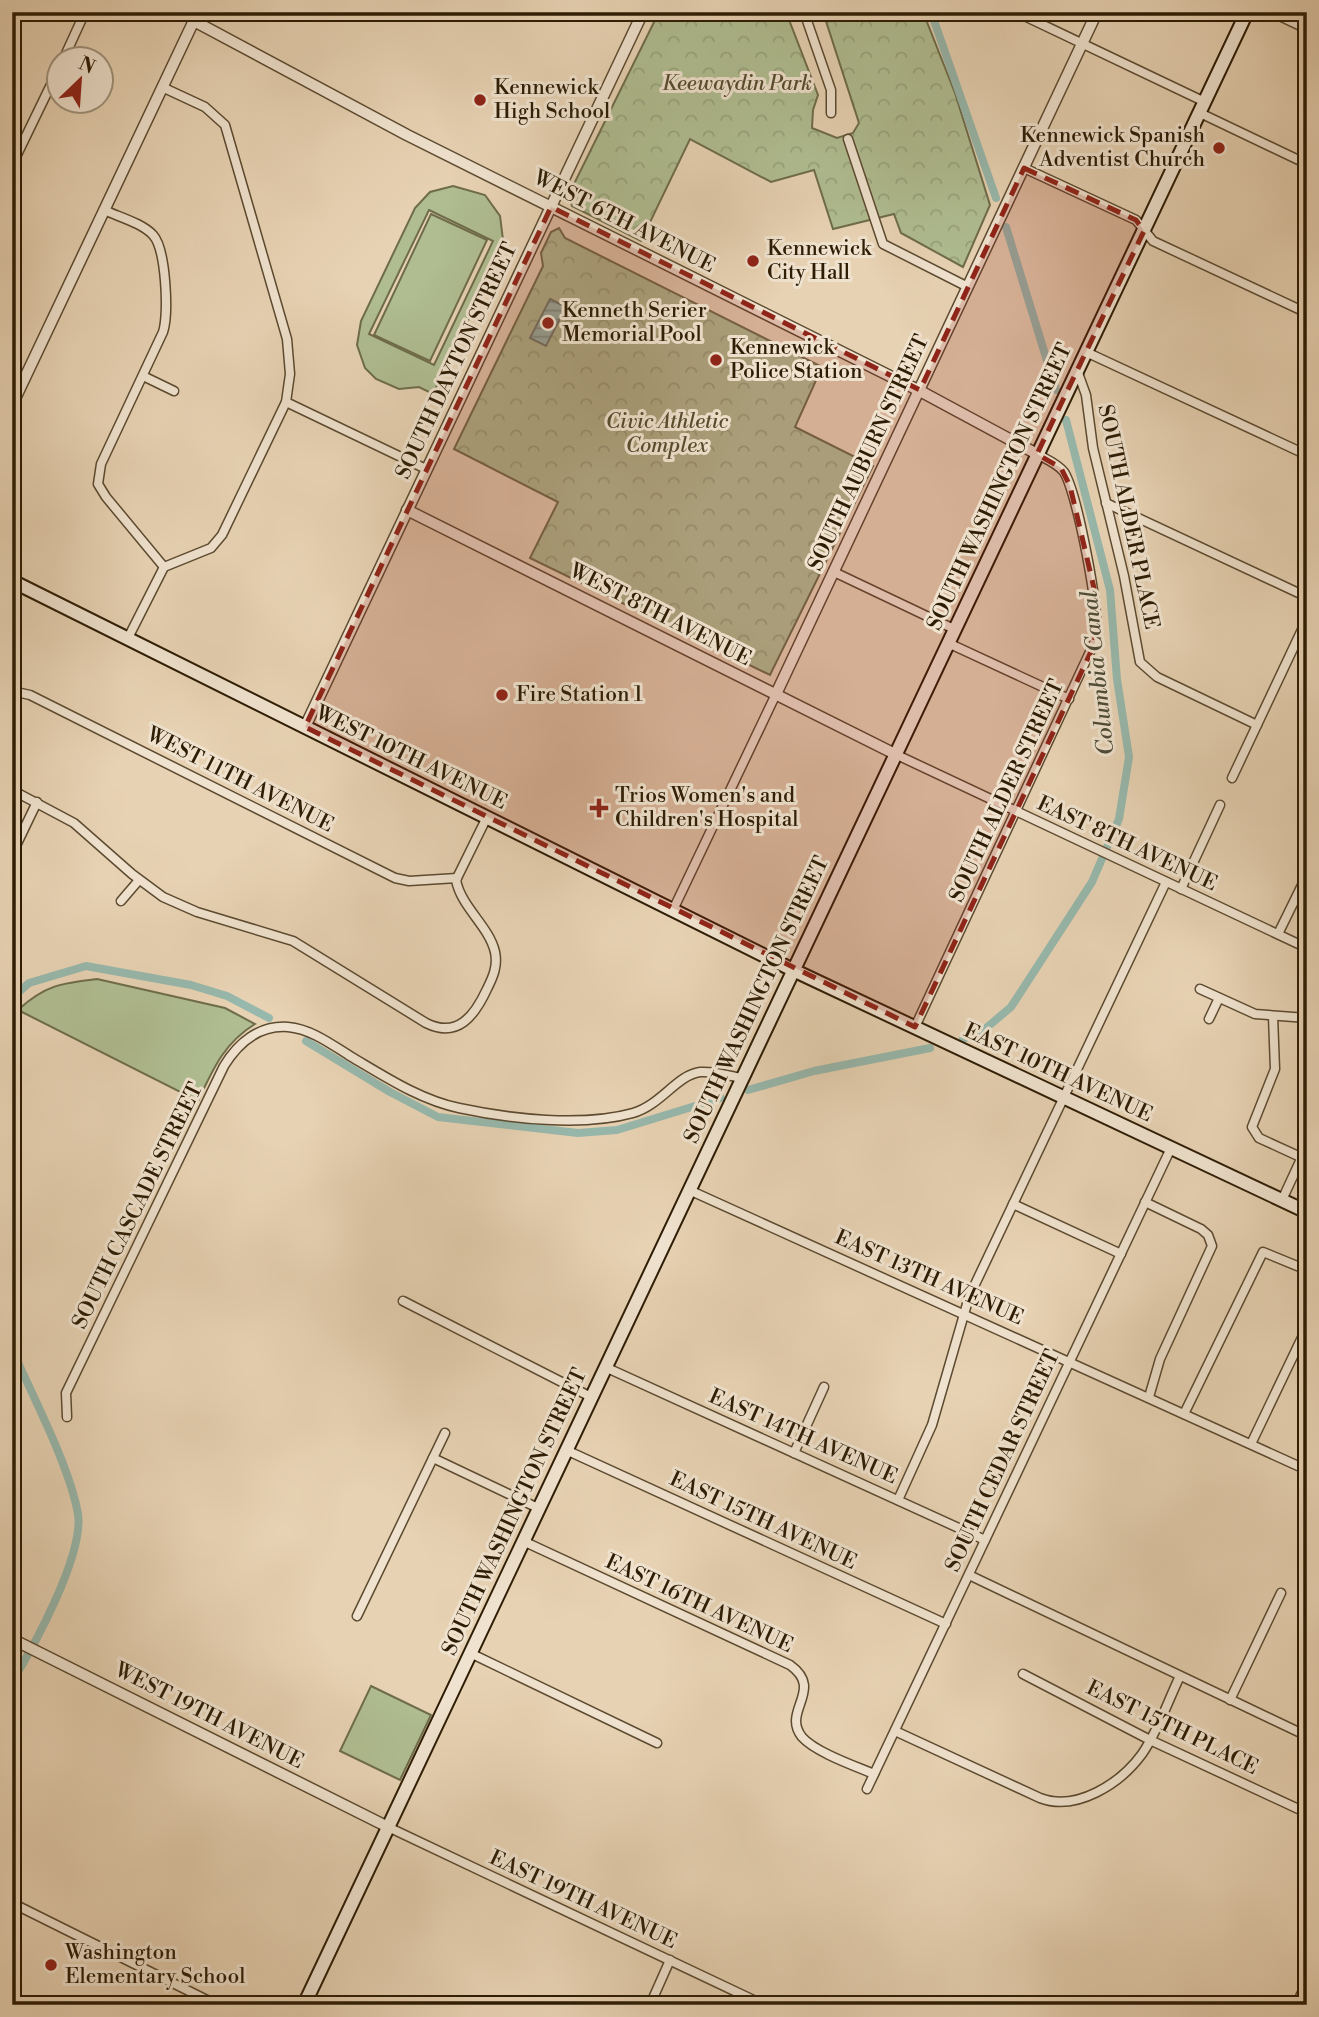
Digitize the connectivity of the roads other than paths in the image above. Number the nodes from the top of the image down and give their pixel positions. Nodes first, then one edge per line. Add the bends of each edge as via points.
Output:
1 (85, 12) edge
2 (643, 12) edge
3 (804, 12) edge
4 (1016, 12) edge
5 (1097, 12) edge
6 (1248, 12) edge
7 (1271, 12) edge
8 (196, 17) edge
9 (1307, 29) edge
10 (1083, 44) junction
11 (69, 46) edge
12 (162, 87) junction
13 (46, 95) edge
14 (1203, 108) junction
15 (831, 113) dead end
16 (848, 139) dead end
17 (1307, 164) edge
18 (12, 165) edge
19 (1024, 168) junction
20 (551, 207) junction
21 (104, 210) junction
22 (1144, 230) junction
23 (968, 288) junction
24 (1307, 313) edge
25 (1086, 352) junction
26 (1077, 370) junction
27 (143, 376) junction
28 (174, 391) dead end
29 (920, 391) junction
30 (286, 402) junction
31 (12, 405) edge
32 (1037, 454) junction
33 (1307, 455) edge
34 (426, 470) junction
35 (1106, 503) junction
36 (407, 510) junction
37 (164, 566) junction
38 (834, 572) junction
39 (12, 580) edge
40 (1307, 597) edge
41 (1307, 619) edge
42 (954, 629) junction
43 (128, 638) junction
44 (948, 643) junction
45 (12, 691) edge
46 (776, 694) junction
47 (1069, 699) junction
48 (1257, 724) junction
49 (305, 727) junction
50 (895, 754) junction
51 (1232, 778) dead end
52 (12, 790) edge
53 (37, 802) junction
54 (1220, 805) dead end
55 (1017, 811) junction
56 (487, 817) junction
57 (12, 854) edge
58 (1307, 875) edge
59 (457, 878) junction
60 (139, 880) junction
61 (1167, 882) junction
62 (1181, 888) junction
63 (121, 901) dead end
64 (673, 910) junction
65 (1278, 934) junction
66 (1307, 948) edge
67 (793, 970) junction
68 (1200, 989) dead end
69 (1219, 998) junction
70 (1273, 1016) junction
71 (1307, 1018) edge
72 (1209, 1019) dead end
73 (915, 1027) junction
74 (741, 1078) junction
75 (1064, 1097) junction
76 (1307, 1146) edge
77 (1171, 1148) junction
78 (1304, 1159) edge
79 (689, 1189) junction
80 (1282, 1200) junction
81 (1145, 1202) junction
82 (1013, 1204) junction
83 (1307, 1212) edge
84 (1121, 1254) junction
85 (1307, 1270) edge
86 (403, 1301) dead end
87 (963, 1312) junction
88 (1307, 1327) edge
89 (1070, 1360) junction
90 (605, 1367) junction
91 (824, 1387) dead end
92 (591, 1397) junction
93 (1149, 1397) junction
94 (1184, 1414) junction
95 (67, 1417) dead end
96 (445, 1433) dead end
97 (1251, 1444) junction
98 (566, 1450) junction
99 (794, 1452) junction
100 (433, 1458) junction
101 (1307, 1470) edge
102 (898, 1500) junction
103 (538, 1508) junction
104 (985, 1540) junction
105 (523, 1541) junction
106 (968, 1575) junction
107 (1280, 1593) dead end
108 (357, 1616) dead end
109 (946, 1624) junction
110 (12, 1639) edge
111 (470, 1653) junction
112 (1023, 1674) dead end
113 (1180, 1676) junction
114 (1230, 1700) junction
115 (895, 1731) junction
116 (1307, 1736) edge
117 (1150, 1740) junction
118 (657, 1743) dead end
119 (874, 1774) junction
120 (867, 1789) dead end
121 (1307, 1813) edge
122 (388, 1827) junction
123 (12, 1903) edge
124 (670, 1960) junction
125 (1307, 1982) edge
126 (217, 2005) edge
127 (304, 2005) edge
128 (650, 2005) edge
129 (764, 2005) edge
130 (1296, 2005) edge

1 - 11 street
2 - 20 street, SOUTH DAYTON STREET
3 - 15 street via 831,90
4 - 10 street
5 - 10 street, SOUTH AUBURN STREET
6 - 14 main road, SOUTH WASHINGTON STREET
7 - 9 street
8 - 12 street
8 - 20 street, WEST 6TH AVENUE via 397,130
10 - 14 street
10 - 19 street, SOUTH AUBURN STREET
12 - 21 street
12 - 30 street via 213,112 229,133 287,340 290,374
13 - 18 street
14 - 17 street
14 - 22 main road, SOUTH WASHINGTON STREET
16 - 23 street via 883,244
19 - 22 street via 1136,220
19 - 23 street, SOUTH AUBURN STREET
20 - 29 street, WEST 6TH AVENUE
20 - 34 street, SOUTH DAYTON STREET
21 - 27 street via 147,230 159,243 166,324
21 - 31 street
22 - 24 street via 1153,241
22 - 25 main road, SOUTH WASHINGTON STREET
23 - 29 street, SOUTH AUBURN STREET
25 - 26 main road, SOUTH WASHINGTON STREET
25 - 33 street
26 - 32 main road, SOUTH WASHINGTON STREET
26 - 35 street, SOUTH ALDER PLACE
27 - 28 street
27 - 37 street via 101,464 99,484
29 - 32 street, WEST 6TH AVENUE
29 - 38 street, SOUTH AUBURN STREET
30 - 34 street
30 - 37 street via 222,536 211,548
32 - 42 main road, SOUTH WASHINGTON STREET
32 - 47 street, SOUTH ALDER STREET via 1061,468 1068,479 1096,602 1096,639
34 - 36 street, SOUTH DAYTON STREET
35 - 40 street
35 - 48 street, SOUTH ALDER PLACE via 1145,670
36 - 46 street, WEST 8TH AVENUE
36 - 49 street, SOUTH DAYTON STREET
37 - 43 street
38 - 42 street
38 - 46 street, SOUTH AUBURN STREET
39 - 43 main road, WEST 10TH AVENUE
41 - 48 street
42 - 44 main road, SOUTH WASHINGTON STREET
43 - 49 main road, WEST 10TH AVENUE
44 - 47 street
44 - 50 main road, SOUTH WASHINGTON STREET
45 - 59 street, WEST 11TH AVENUE via 30,695 395,878
46 - 50 street, WEST 8TH AVENUE
46 - 64 street, SOUTH AUBURN STREET
47 - 55 street, SOUTH ALDER STREET
48 - 51 street
49 - 56 main road, WEST 10TH AVENUE
50 - 55 street, EAST 8TH AVENUE
50 - 67 main road, SOUTH WASHINGTON STREET
52 - 53 street
53 - 57 street
53 - 60 street via 74,823
54 - 62 street
55 - 61 street, EAST 8TH AVENUE
55 - 73 street, SOUTH ALDER STREET
56 - 59 street
56 - 64 main road, WEST 10TH AVENUE
58 - 65 street
59 - 60 street via 494,948 496,962 478,1008 455,1028 426,1023 281,936 185,907
60 - 63 street
61 - 62 street, EAST 8TH AVENUE
61 - 75 street
62 - 65 street, EAST 8TH AVENUE
64 - 67 main road, WEST 10TH AVENUE
65 - 66 street, EAST 8TH AVENUE
67 - 73 main road, EAST 10TH AVENUE
67 - 74 main road, SOUTH WASHINGTON STREET
68 - 69 street
69 - 70 street via 1255,1014
69 - 72 street
70 - 71 street
70 - 78 street via 1275,1069 1253,1132
73 - 75 main road, EAST 10TH AVENUE
74 - 79 main road, SOUTH WASHINGTON STREET
74 - 95 street, SOUTH CASCADE STREET via 694,1074 649,1107 606,1118 494,1114 446,1105 417,1093 311,1033 269,1028 239,1045 224,1066 66,1393
75 - 77 main road, EAST 10TH AVENUE
75 - 82 street
76 - 78 street
77 - 80 main road, EAST 10TH AVENUE
77 - 81 street, SOUTH CEDAR STREET
78 - 80 street
79 - 87 street, EAST 13TH AVENUE
79 - 90 main road, SOUTH WASHINGTON STREET
80 - 83 main road, EAST 10TH AVENUE
81 - 84 street, SOUTH CEDAR STREET
81 - 93 street via 1201,1229 1210,1239 1210,1253 1160,1359
82 - 84 street
82 - 87 street
84 - 89 street, SOUTH CEDAR STREET
85 - 94 street via 1263,1252
86 - 92 street
87 - 89 street, EAST 13TH AVENUE
87 - 102 street via 932,1425
88 - 97 street
89 - 93 street, EAST 13TH AVENUE
89 - 104 street, SOUTH CEDAR STREET
90 - 92 main road, SOUTH WASHINGTON STREET
90 - 99 street, EAST 14TH AVENUE
91 - 99 street
92 - 98 main road, SOUTH WASHINGTON STREET
93 - 94 street, EAST 13TH AVENUE
94 - 97 street, EAST 13TH AVENUE
96 - 100 street
97 - 101 street, EAST 13TH AVENUE
98 - 103 main road, SOUTH WASHINGTON STREET
98 - 109 street, EAST 15TH AVENUE
99 - 102 street, EAST 14TH AVENUE
100 - 103 street
100 - 108 street
102 - 104 street, EAST 14TH AVENUE
103 - 105 main road, SOUTH WASHINGTON STREET
104 - 106 street, SOUTH CEDAR STREET
105 - 111 main road, SOUTH WASHINGTON STREET
105 - 119 street, EAST 16TH AVENUE via 790,1665 805,1688 796,1730 811,1745
106 - 109 street, SOUTH CEDAR STREET
106 - 113 street
107 - 114 street
109 - 115 street, SOUTH CEDAR STREET
110 - 122 street, WEST 19TH AVENUE
111 - 118 street
111 - 122 main road, SOUTH WASHINGTON STREET
112 - 117 street, EAST 15TH PLACE
113 - 114 street
113 - 117 street
114 - 116 street
115 - 117 street via 1055,1803 1083,1799 1114,1779 1140,1756
115 - 119 street, SOUTH CEDAR STREET
117 - 121 street, EAST 15TH PLACE
119 - 120 street, SOUTH CEDAR STREET
122 - 124 street, EAST 19TH AVENUE
122 - 127 main road, SOUTH WASHINGTON STREET
123 - 126 street
124 - 128 street
124 - 129 street, EAST 19TH AVENUE
125 - 130 street

